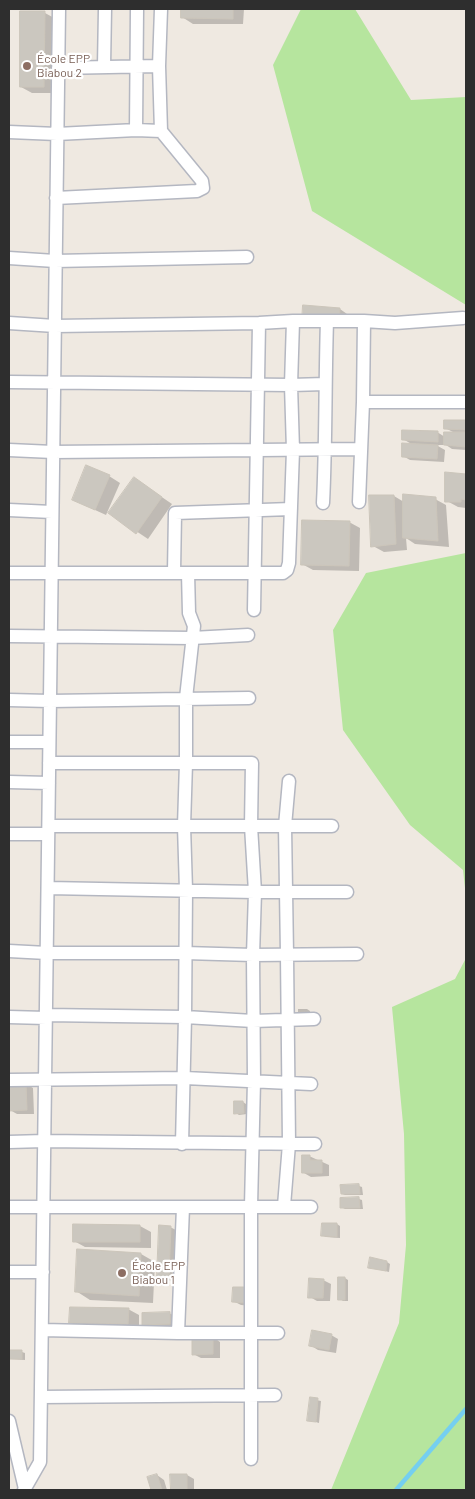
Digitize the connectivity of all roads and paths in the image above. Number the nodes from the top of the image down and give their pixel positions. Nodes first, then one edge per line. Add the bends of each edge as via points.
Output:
1 (59, 9) edge
2 (104, 9) edge
3 (136, 9) edge
4 (161, 9) edge
5 (104, 66) junction
6 (135, 66) junction
7 (159, 66) junction
8 (58, 68) junction
9 (136, 130) junction
10 (161, 131) junction
11 (9, 132) edge
12 (57, 134) junction
13 (56, 198) junction
14 (246, 257) dead end
15 (9, 258) edge
16 (56, 261) junction
17 (463, 318) dead end
18 (293, 321) junction
19 (326, 321) junction
20 (364, 321) junction
21 (9, 323) edge
22 (259, 323) junction
23 (55, 326) junction
24 (9, 382) edge
25 (54, 383) junction
26 (325, 384) junction
27 (258, 385) junction
28 (291, 385) junction
29 (363, 402) junction
30 (466, 402) edge
31 (257, 449) junction
32 (326, 449) junction
33 (360, 449) junction
34 (9, 450) edge
35 (293, 450) junction
36 (53, 452) junction
37 (359, 502) dead end
38 (323, 503) dead end
39 (291, 509) junction
40 (9, 510) edge
41 (257, 511) junction
42 (52, 512) junction
43 (174, 572) junction
44 (9, 573) edge
45 (188, 573) junction
46 (256, 573) junction
47 (52, 574) junction
48 (254, 610) dead end
49 (248, 635) dead end
50 (9, 636) edge
51 (51, 636) junction
52 (192, 638) junction
53 (186, 698) junction
54 (249, 698) dead end
55 (9, 700) edge
56 (50, 701) junction
57 (9, 742) edge
58 (50, 742) junction
59 (49, 763) junction
60 (186, 763) junction
61 (289, 781) dead end
62 (9, 782) edge
63 (49, 783) junction
64 (184, 826) junction
65 (251, 826) junction
66 (285, 826) junction
67 (332, 826) dead end
68 (48, 830) junction
69 (9, 834) edge
70 (48, 888) junction
71 (186, 890) junction
72 (255, 892) junction
73 (286, 892) junction
74 (347, 892) dead end
75 (9, 951) edge
76 (47, 953) junction
77 (185, 953) junction
78 (357, 954) dead end
79 (287, 955) junction
80 (253, 956) junction
81 (46, 1016) junction
82 (9, 1017) edge
83 (186, 1017) junction
84 (314, 1019) dead end
85 (287, 1020) junction
86 (253, 1021) junction
87 (184, 1078) junction
88 (9, 1080) edge
89 (45, 1080) junction
90 (254, 1081) junction
91 (287, 1082) junction
92 (311, 1084) dead end
93 (44, 1141) junction
94 (9, 1142) edge
95 (182, 1144) junction
96 (252, 1144) junction
97 (288, 1144) junction
98 (315, 1144) dead end
99 (251, 1206) junction
100 (284, 1206) junction
101 (9, 1207) edge
102 (183, 1207) junction
103 (311, 1207) dead end
104 (44, 1208) junction
105 (9, 1272) edge
106 (43, 1272) junction
107 (42, 1330) junction
108 (251, 1332) junction
109 (178, 1333) junction
110 (278, 1333) dead end
111 (251, 1394) junction
112 (276, 1395) dead end
113 (41, 1397) junction
114 (9, 1421) edge
115 (251, 1459) dead end
116 (25, 1490) edge

1 - 8 street
2 - 5 street
3 - 6 street
4 - 7 street
5 - 6 street
5 - 8 street
6 - 7 street
6 - 9 street
7 - 10 street
8 - 12 street
9 - 10 street
9 - 12 street
10 - 13 street via 202,181 203,188 197,191
11 - 12 street
12 - 13 street
13 - 16 street
14 - 16 street
15 - 16 street
16 - 23 street
17 - 20 street via 395,323
18 - 19 street
18 - 22 street
18 - 28 street
19 - 20 street
19 - 26 street
20 - 29 street
21 - 23 street
22 - 23 street
22 - 27 street
23 - 25 street
24 - 25 street
25 - 27 street
25 - 36 street
26 - 28 street
26 - 32 street
27 - 28 street
27 - 31 street
28 - 35 street
29 - 30 street
29 - 33 street
31 - 35 street
31 - 36 street
31 - 41 street
32 - 33 street
32 - 35 street
32 - 38 street
33 - 37 street
34 - 36 street
35 - 39 street
36 - 42 street
39 - 41 street
39 - 46 street via 287,570 282,573
40 - 42 street
41 - 43 street via 175,513
41 - 46 street
42 - 47 street
43 - 45 street
43 - 47 street
44 - 47 street
45 - 46 street
45 - 52 street via 189,613 194,626
46 - 48 street
47 - 51 street
49 - 52 street
50 - 51 street
51 - 52 street
51 - 56 street
52 - 53 street
53 - 54 street
53 - 56 street
53 - 60 street
55 - 56 street
56 - 58 street
57 - 58 street
58 - 59 street
59 - 60 street
59 - 63 street
60 - 64 street
60 - 65 street via 252,763
61 - 66 street
62 - 63 street
63 - 68 street
64 - 65 street
64 - 68 street
64 - 71 street
65 - 66 street
65 - 72 street
66 - 67 street
66 - 73 street
68 - 69 street
68 - 70 street
70 - 71 street
70 - 76 street
71 - 72 street
71 - 77 street
72 - 73 street
72 - 80 street
73 - 74 street
73 - 79 street
75 - 76 street
76 - 77 street
76 - 81 street
77 - 80 street
77 - 83 street
78 - 79 street
79 - 80 street
79 - 85 street
80 - 86 street
81 - 82 street
81 - 83 street
81 - 89 street
83 - 86 street
83 - 87 street
84 - 85 street
85 - 86 street
85 - 91 street
86 - 90 street
87 - 89 street
87 - 90 street
87 - 95 street
88 - 89 street
89 - 93 street
90 - 91 street
90 - 96 street
91 - 92 street
91 - 97 street
93 - 94 street
93 - 95 street
93 - 104 street
95 - 96 street
96 - 97 street
96 - 99 street
97 - 98 street
97 - 100 street
99 - 100 street
99 - 102 street
99 - 108 street
100 - 103 street
101 - 104 street
102 - 104 street
102 - 109 street
104 - 106 street
105 - 106 street
106 - 107 street
107 - 109 street
107 - 113 street
108 - 109 street
108 - 110 street
108 - 111 street
111 - 112 street
111 - 113 street
111 - 115 street
113 - 116 street via 40,1462
114 - 116 street

